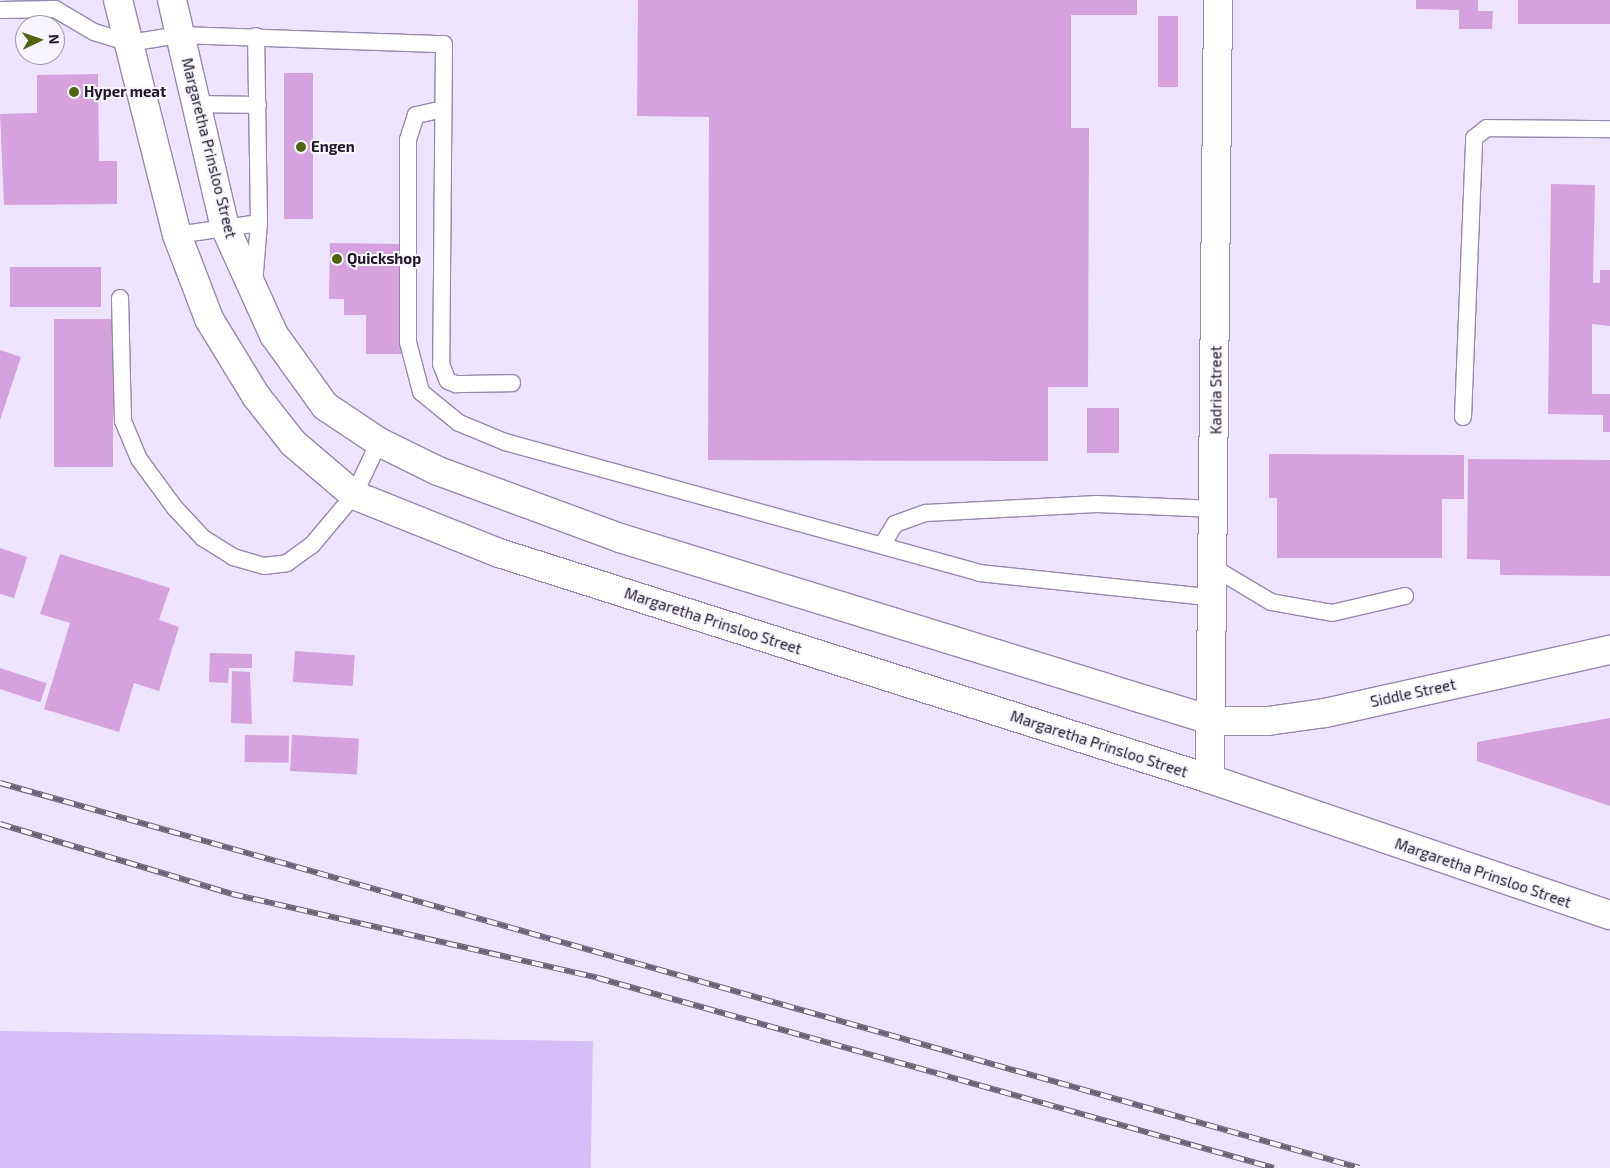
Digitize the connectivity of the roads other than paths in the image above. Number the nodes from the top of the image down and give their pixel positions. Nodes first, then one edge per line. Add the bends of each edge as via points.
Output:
1 (118, 0) edge
2 (172, 0) edge
3 (1218, 0) edge
4 (60, 4) edge
5 (0, 10) edge
6 (180, 35) junction
7 (256, 36) junction
8 (129, 43) junction
9 (197, 104) junction
10 (258, 105) junction
11 (444, 109) junction
12 (1610, 129) edge
13 (259, 222) junction
14 (225, 227) junction
15 (177, 235) junction
16 (254, 293) junction
17 (120, 298) dead end
18 (512, 383) dead end
19 (1463, 417) dead end
20 (379, 442) junction
21 (354, 495) junction
22 (1216, 509) junction
23 (882, 545) junction
24 (1216, 569) junction
25 (1405, 596) dead end
26 (1215, 598) junction
27 (1610, 650) edge
28 (1214, 720) junction
29 (1210, 779) junction
30 (1610, 915) edge

1 - 8 street, Margaretha Prinsloo Street
2 - 6 street, Margaretha Prinsloo Street
3 - 22 street, Kadria Street
4 - 5 lane
4 - 8 lane via 94,32
6 - 7 lane
6 - 8 lane
6 - 9 street, Margaretha Prinsloo Street
7 - 10 lane
7 - 11 lane via 444,44
8 - 15 street, Margaretha Prinsloo Street
9 - 10 lane
9 - 14 street, Margaretha Prinsloo Street
10 - 13 lane
11 - 18 lane via 441,364 448,381 456,384
11 - 23 lane via 416,115 408,140 408,342 421,392 459,423 505,442
12 - 19 lane via 1487,128 1474,138
13 - 14 lane
13 - 16 lane
14 - 15 lane
14 - 16 street, Margaretha Prinsloo Street
15 - 21 street, Margaretha Prinsloo Street via 209,319 256,396 293,443
16 - 20 street, Margaretha Prinsloo Street via 274,335 325,406
17 - 21 lane via 123,421 139,459 203,538 233,558 264,566 287,563 312,545
20 - 21 lane
20 - 28 street, Margaretha Prinsloo Street via 438,471 620,538
21 - 29 street, Margaretha Prinsloo Street via 499,553
22 - 23 lane via 1096,504 926,513 895,524
22 - 24 street, Kadria Street
23 - 26 lane via 979,573
24 - 25 lane via 1271,602 1332,612
24 - 26 street, Kadria Street
26 - 28 street, Kadria Street
27 - 28 street, Siddle Street via 1326,713 1268,721
28 - 29 street, Kadria Street
29 - 30 street, Margaretha Prinsloo Street

